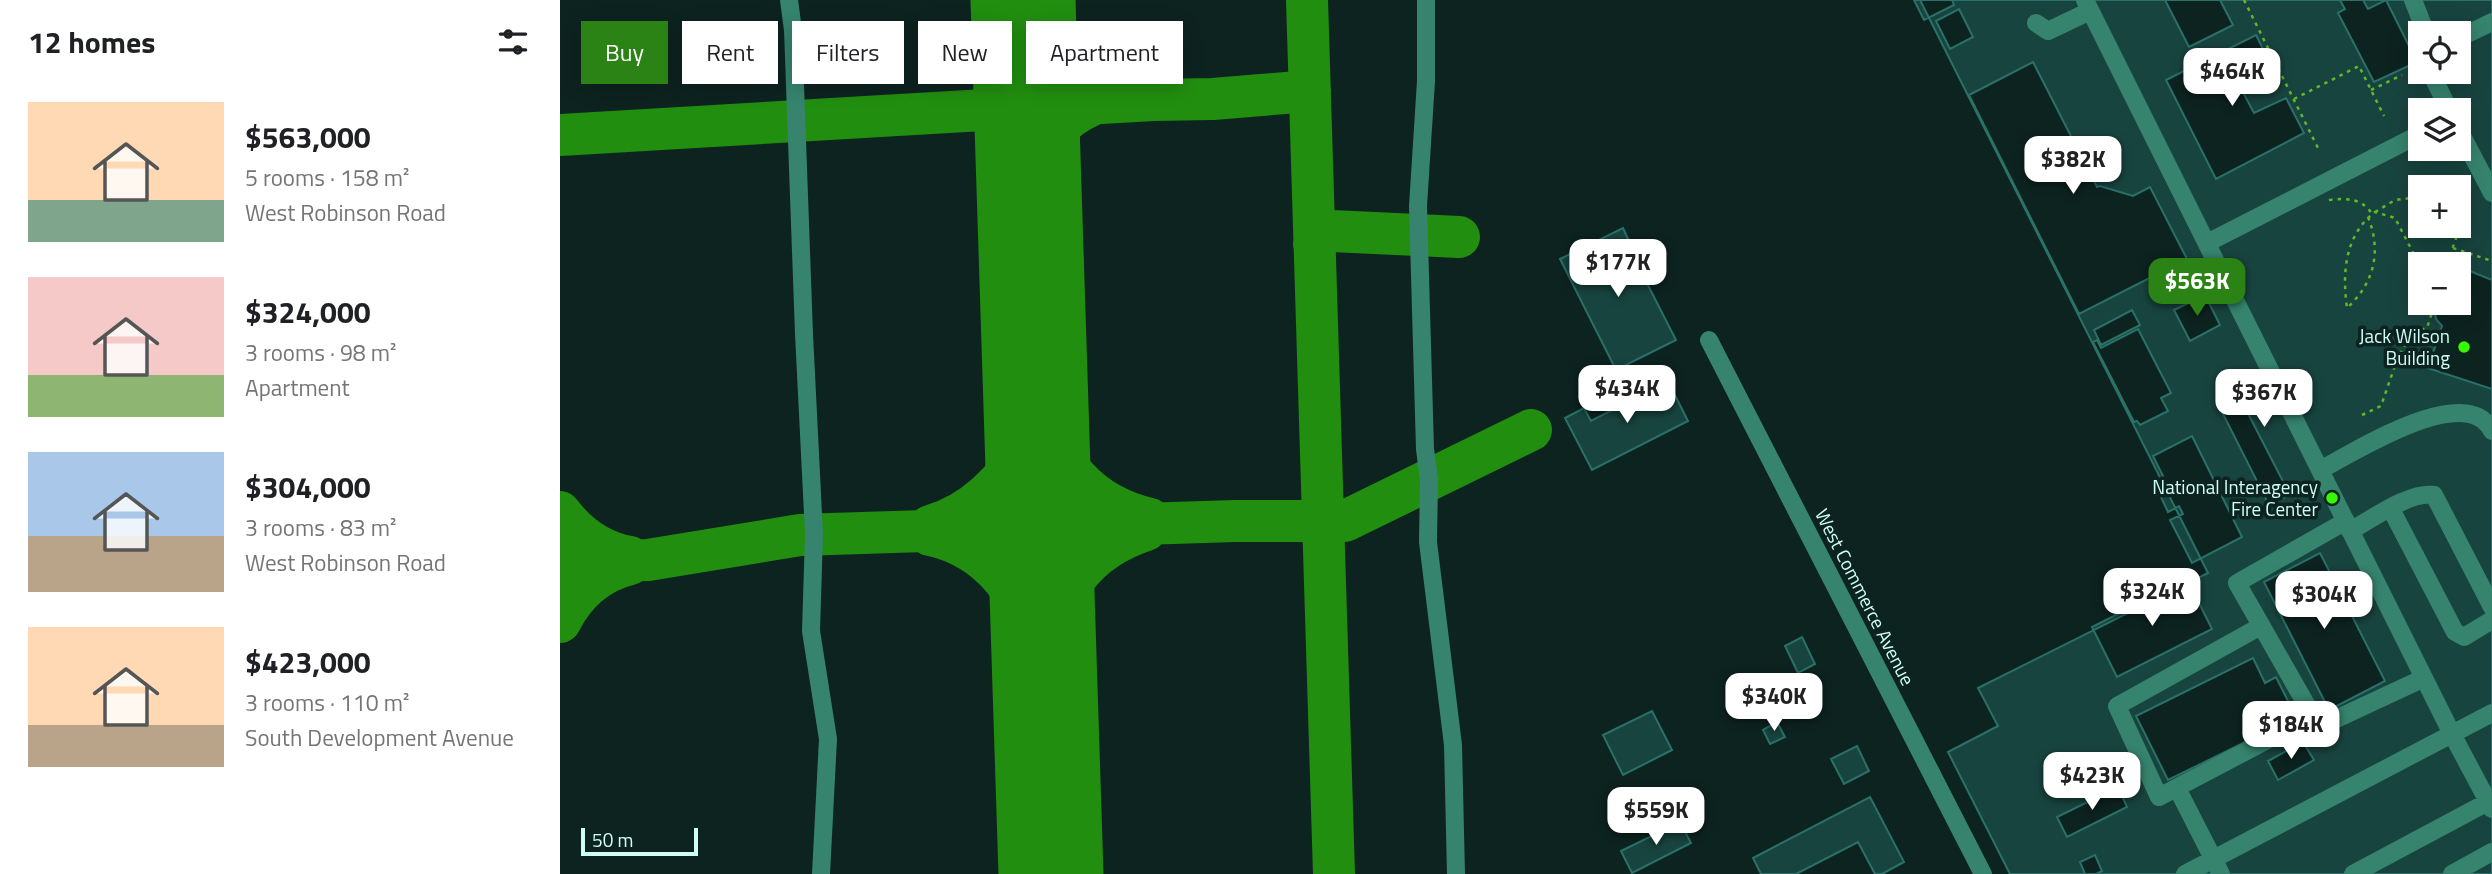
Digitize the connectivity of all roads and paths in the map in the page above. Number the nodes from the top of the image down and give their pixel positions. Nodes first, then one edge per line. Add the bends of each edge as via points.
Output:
1 (789, 0) edge
2 (1426, 0) edge
3 (2244, 0) edge
4 (2413, 0) edge
5 (2088, 6) edge
6 (2421, 21) edge
7 (2492, 22) edge
8 (2036, 23) dead end
9 (2471, 32) edge
10 (2402, 75) dead end
11 (2371, 90) junction
12 (2294, 99) junction
13 (2384, 116) dead end
14 (2408, 140) edge
15 (2319, 150) dead end
16 (2471, 153) edge
17 (2492, 193) edge
18 (2408, 198) edge
19 (2321, 201) dead end
20 (2374, 213) junction
21 (2368, 217) junction
22 (2456, 238) edge
23 (2207, 243) junction
24 (2453, 248) junction
25 (2412, 252) edge
26 (2452, 252) edge
27 (2492, 261) edge
28 (2431, 315) edge
29 (1709, 340) dead end
30 (2362, 415) dead end
31 (2492, 431) edge
32 (2320, 470) junction
33 (2390, 509) junction
34 (2348, 526) junction
35 (2492, 607) edge
36 (2492, 620) edge
37 (2262, 626) junction
38 (2421, 671) junction
39 (2492, 713) edge
40 (2313, 716) junction
41 (2452, 734) junction
42 (2177, 788) junction
43 (2490, 805) edge
44 (2492, 852) edge
45 (2217, 867) edge
46 (821, 874) edge
47 (1456, 874) edge
48 (1983, 874) edge
49 (2185, 874) edge
50 (2353, 874) edge
51 (2452, 874) edge

1 - 46 street via 814,534 811,631 828,739
2 - 47 street via 1418,206 1428,542 1453,745
3 - 12 path
4 - 6 street
5 - 8 street via 2049,31
5 - 23 street
7 - 9 street
10 - 11 path
11 - 12 path via 2359,66
11 - 13 path
12 - 15 path
14 - 23 street
16 - 17 street
18 - 20 path via 2395,200
19 - 20 path via 2355,199
20 - 21 path
20 - 25 path via 2395,218
21 - 21 path via 2348,251 2347,308 2361,295 2372,274 2376,250
22 - 24 path
23 - 32 street
24 - 26 path
24 - 27 path
28 - 30 path via 2427,328 2413,332 2398,357 2381,406
29 - 48 street, West Commerce Avenue
31 - 32 street via 2486,420 2451,412 2425,418
32 - 34 street
33 - 34 street
33 - 35 street via 2412,497 2434,495
33 - 36 street via 2455,632 2464,637
34 - 37 street via 2237,583
34 - 38 street
37 - 40 street
37 - 42 street via 2117,706 2159,797
38 - 40 street via 2319,727
38 - 41 street
39 - 41 street
40 - 42 street
41 - 43 street
41 - 45 street
42 - 45 street
43 - 50 street
44 - 51 street
45 - 49 street

